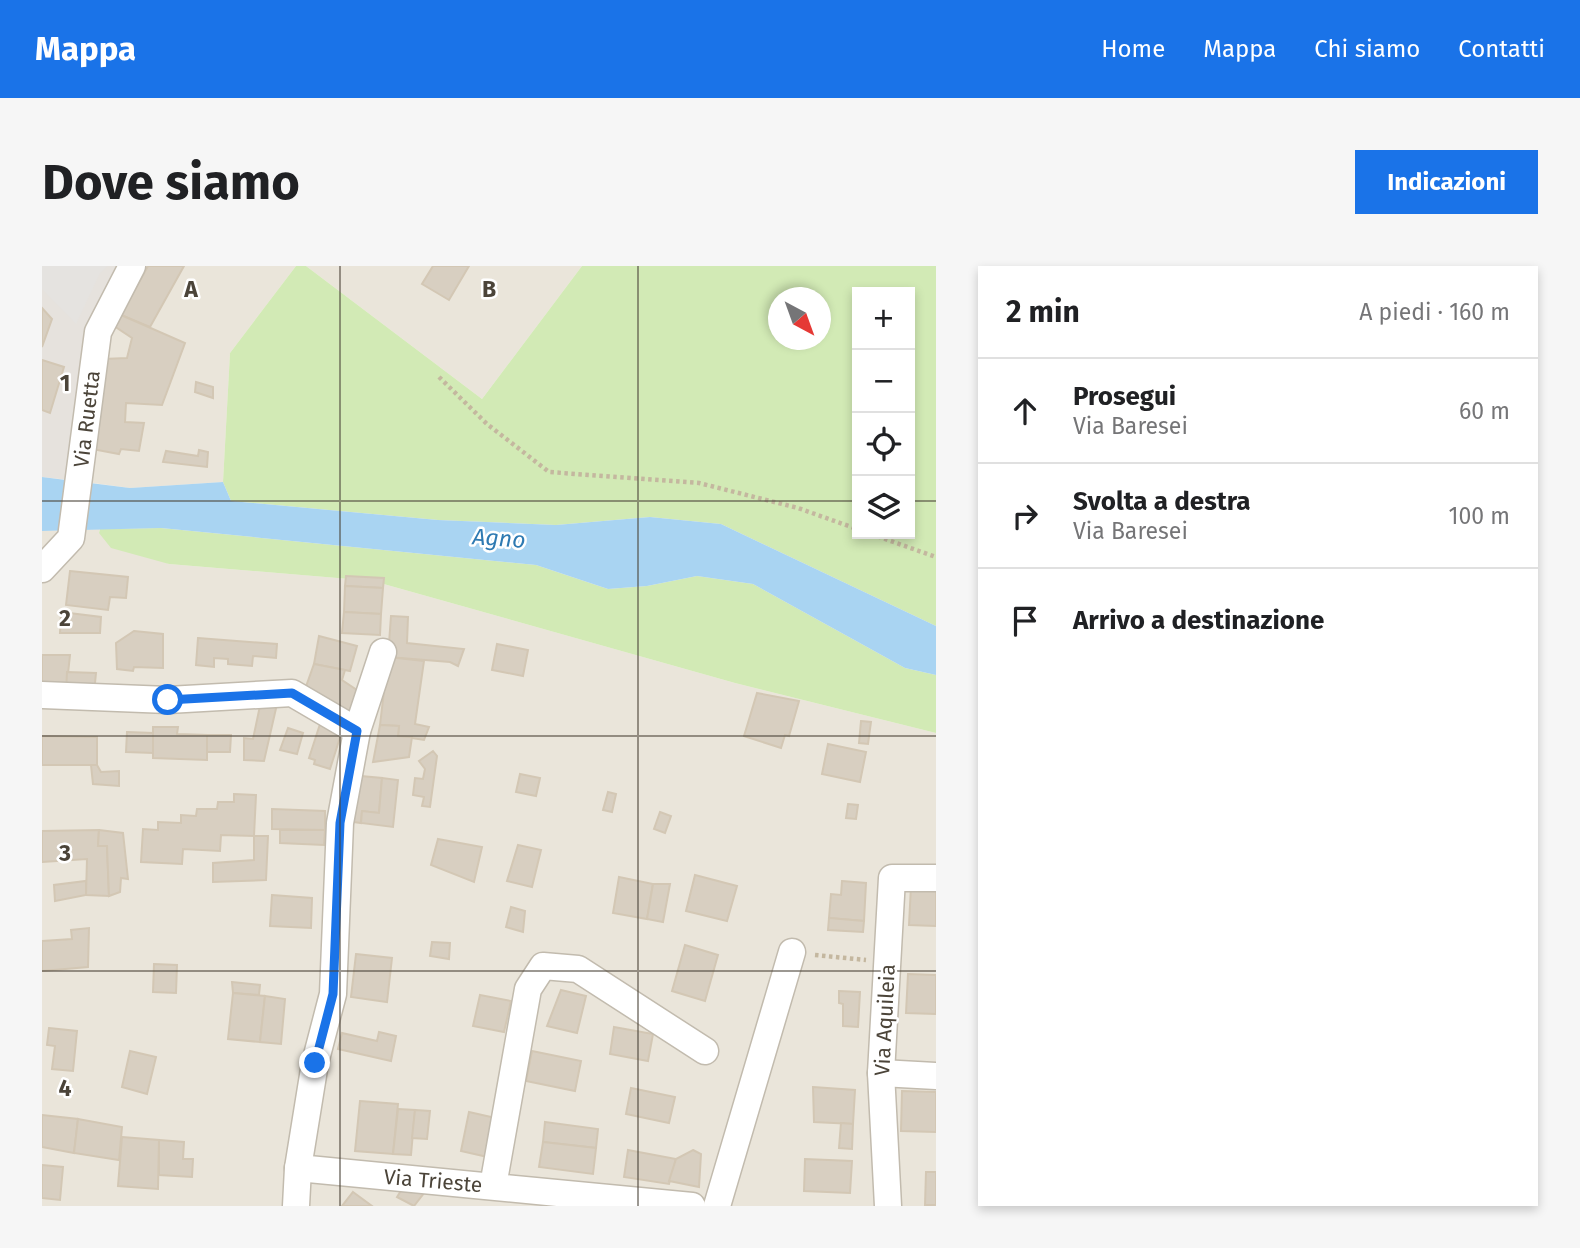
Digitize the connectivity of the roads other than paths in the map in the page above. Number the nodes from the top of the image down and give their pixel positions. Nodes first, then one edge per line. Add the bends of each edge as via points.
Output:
1 (132, 266) edge
2 (42, 569) edge
3 (383, 652) dead end
4 (42, 695) edge
5 (357, 731) junction
6 (936, 878) edge
7 (792, 953) road end
8 (705, 1051) dead end
9 (881, 1073) junction
10 (936, 1076) edge
11 (298, 1168) junction
12 (493, 1186) junction
13 (296, 1206) edge
14 (692, 1206) edge
15 (718, 1206) edge
16 (888, 1206) edge

1 - 2 street, Via Ruetta via 98,332 71,538
3 - 5 street
4 - 5 street via 168,700 292,693
5 - 11 street via 340,823 333,994 315,1063
6 - 9 street, Via Aquileia via 892,878
7 - 15 street
8 - 12 street via 578,969 543,966 528,989
9 - 10 street
9 - 16 street, Via Aquileia
11 - 12 street, Via Trieste
11 - 13 street
12 - 14 street, Via Trieste

